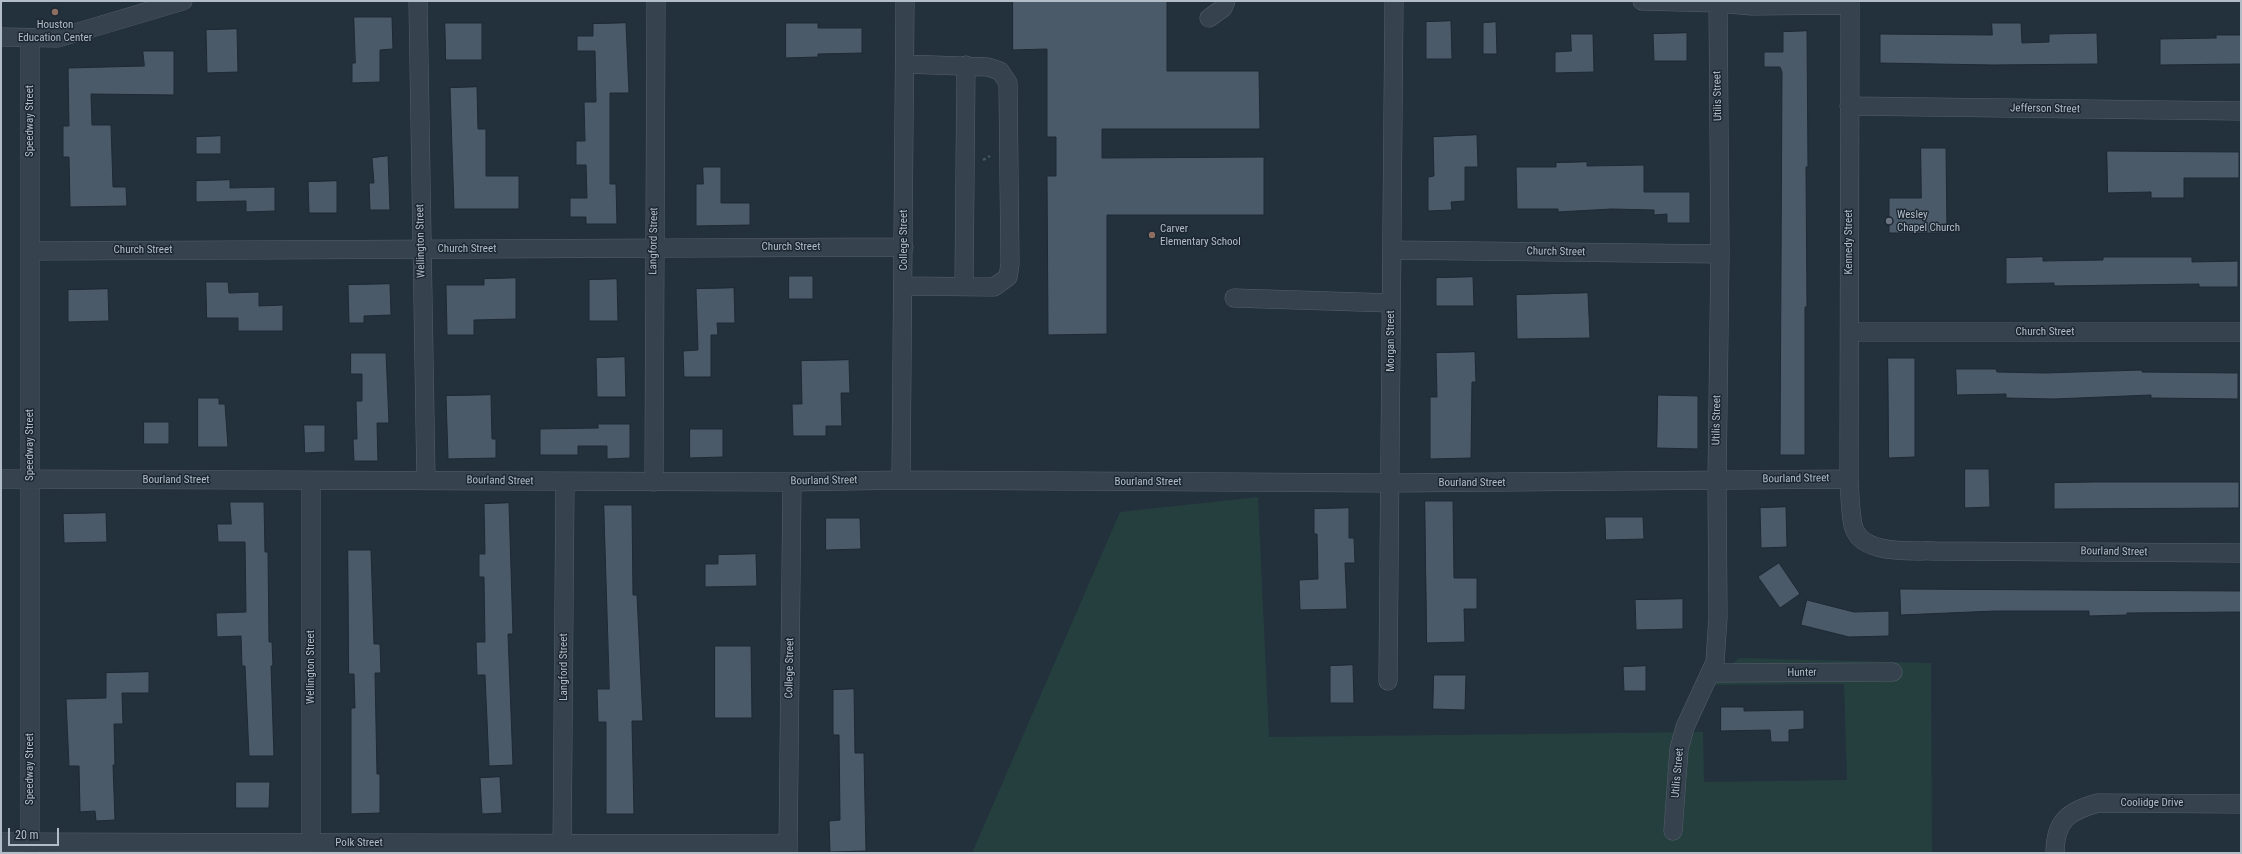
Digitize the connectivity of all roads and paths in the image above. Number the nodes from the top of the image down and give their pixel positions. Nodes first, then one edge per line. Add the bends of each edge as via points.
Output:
1 (182, 1) edge
2 (418, 1) edge
3 (656, 1) edge
4 (905, 1) edge
5 (1226, 1) edge
6 (1394, 1) edge
7 (1642, 1) edge
8 (1718, 2) edge
9 (1850, 3) edge
10 (1209, 18) dead end
11 (1, 37) edge
12 (30, 38) junction
13 (905, 64) junction
14 (966, 65) junction
15 (1849, 106) junction
16 (2241, 111) edge
17 (904, 247) junction
18 (654, 248) junction
19 (421, 249) junction
20 (30, 250) junction
21 (1392, 250) junction
22 (1720, 254) junction
23 (903, 286) junction
24 (964, 286) junction
25 (1234, 298) dead end
26 (1391, 303) junction
27 (1850, 332) junction
28 (2241, 332) edge
29 (1, 479) edge
30 (1848, 479) junction
31 (30, 480) junction
32 (426, 480) junction
33 (901, 480) junction
34 (311, 481) junction
35 (1717, 481) junction
36 (565, 482) junction
37 (654, 482) junction
38 (792, 482) junction
39 (1390, 483) junction
40 (2241, 553) edge
41 (1711, 672) junction
42 (1893, 672) dead end
43 (1388, 681) dead end
44 (2241, 804) edge
45 (1673, 832) dead end
46 (1, 842) edge
47 (30, 848) edge
48 (311, 848) edge
49 (562, 848) edge
50 (788, 849) edge
51 (2055, 853) edge

1 - 12 street via 58,38
2 - 19 street, Wellington Street
3 - 18 street, Langford Street
4 - 13 street, College Street
5 - 10 street via 1224,8
6 - 21 street, Morgan Street
7 - 8 street
8 - 9 street via 1752,6
8 - 22 street, Utilis Street
9 - 15 street, Kennedy Street
11 - 12 street
12 - 20 street, Speedway Street
13 - 14 street
13 - 17 street, College Street
14 - 24 street
14 - 24 street via 1000,71 1008,83 1010,264 1008,277 994,287
15 - 16 street, Jefferson Street
15 - 27 street, Kennedy Street
17 - 18 street, Church Street
17 - 23 street, College Street
18 - 19 street, Church Street
18 - 37 street, Langford Street
19 - 20 street, Church Street
19 - 32 street, Wellington Street
20 - 31 street, Speedway Street
21 - 22 street, Church Street
21 - 26 street, Morgan Street
22 - 35 street, Utilis Street
23 - 24 street
23 - 33 street, College Street
25 - 26 street
26 - 39 street, Morgan Street
27 - 28 street, Church Street
27 - 30 street, Kennedy Street
29 - 31 street, Bourland Street
30 - 35 street, Bourland Street
30 - 40 street, Bourland Street via 1853,526 1862,541 1870,546 1935,552
31 - 34 street, Bourland Street
31 - 47 street, Speedway Street
32 - 34 street, Bourland Street
32 - 36 street, Bourland Street
33 - 38 street, Bourland Street
33 - 39 street, Bourland Street
34 - 48 street, Wellington Street
35 - 39 street, Bourland Street
35 - 41 street, Utilis Street via 1718,616 1715,662
36 - 37 street, Bourland Street
36 - 49 street, Langford Street
37 - 38 street, Bourland Street
38 - 50 street, College Street
39 - 43 street, Morgan Street
41 - 42 street, Hunter
41 - 45 street, Utilis Street via 1690,715 1679,749
44 - 51 street, Coolidge Drive via 2098,803 2083,807 2066,817 2059,826
46 - 47 street, Polk Street
47 - 48 street, Polk Street
48 - 49 street, Polk Street
49 - 50 street, Polk Street

